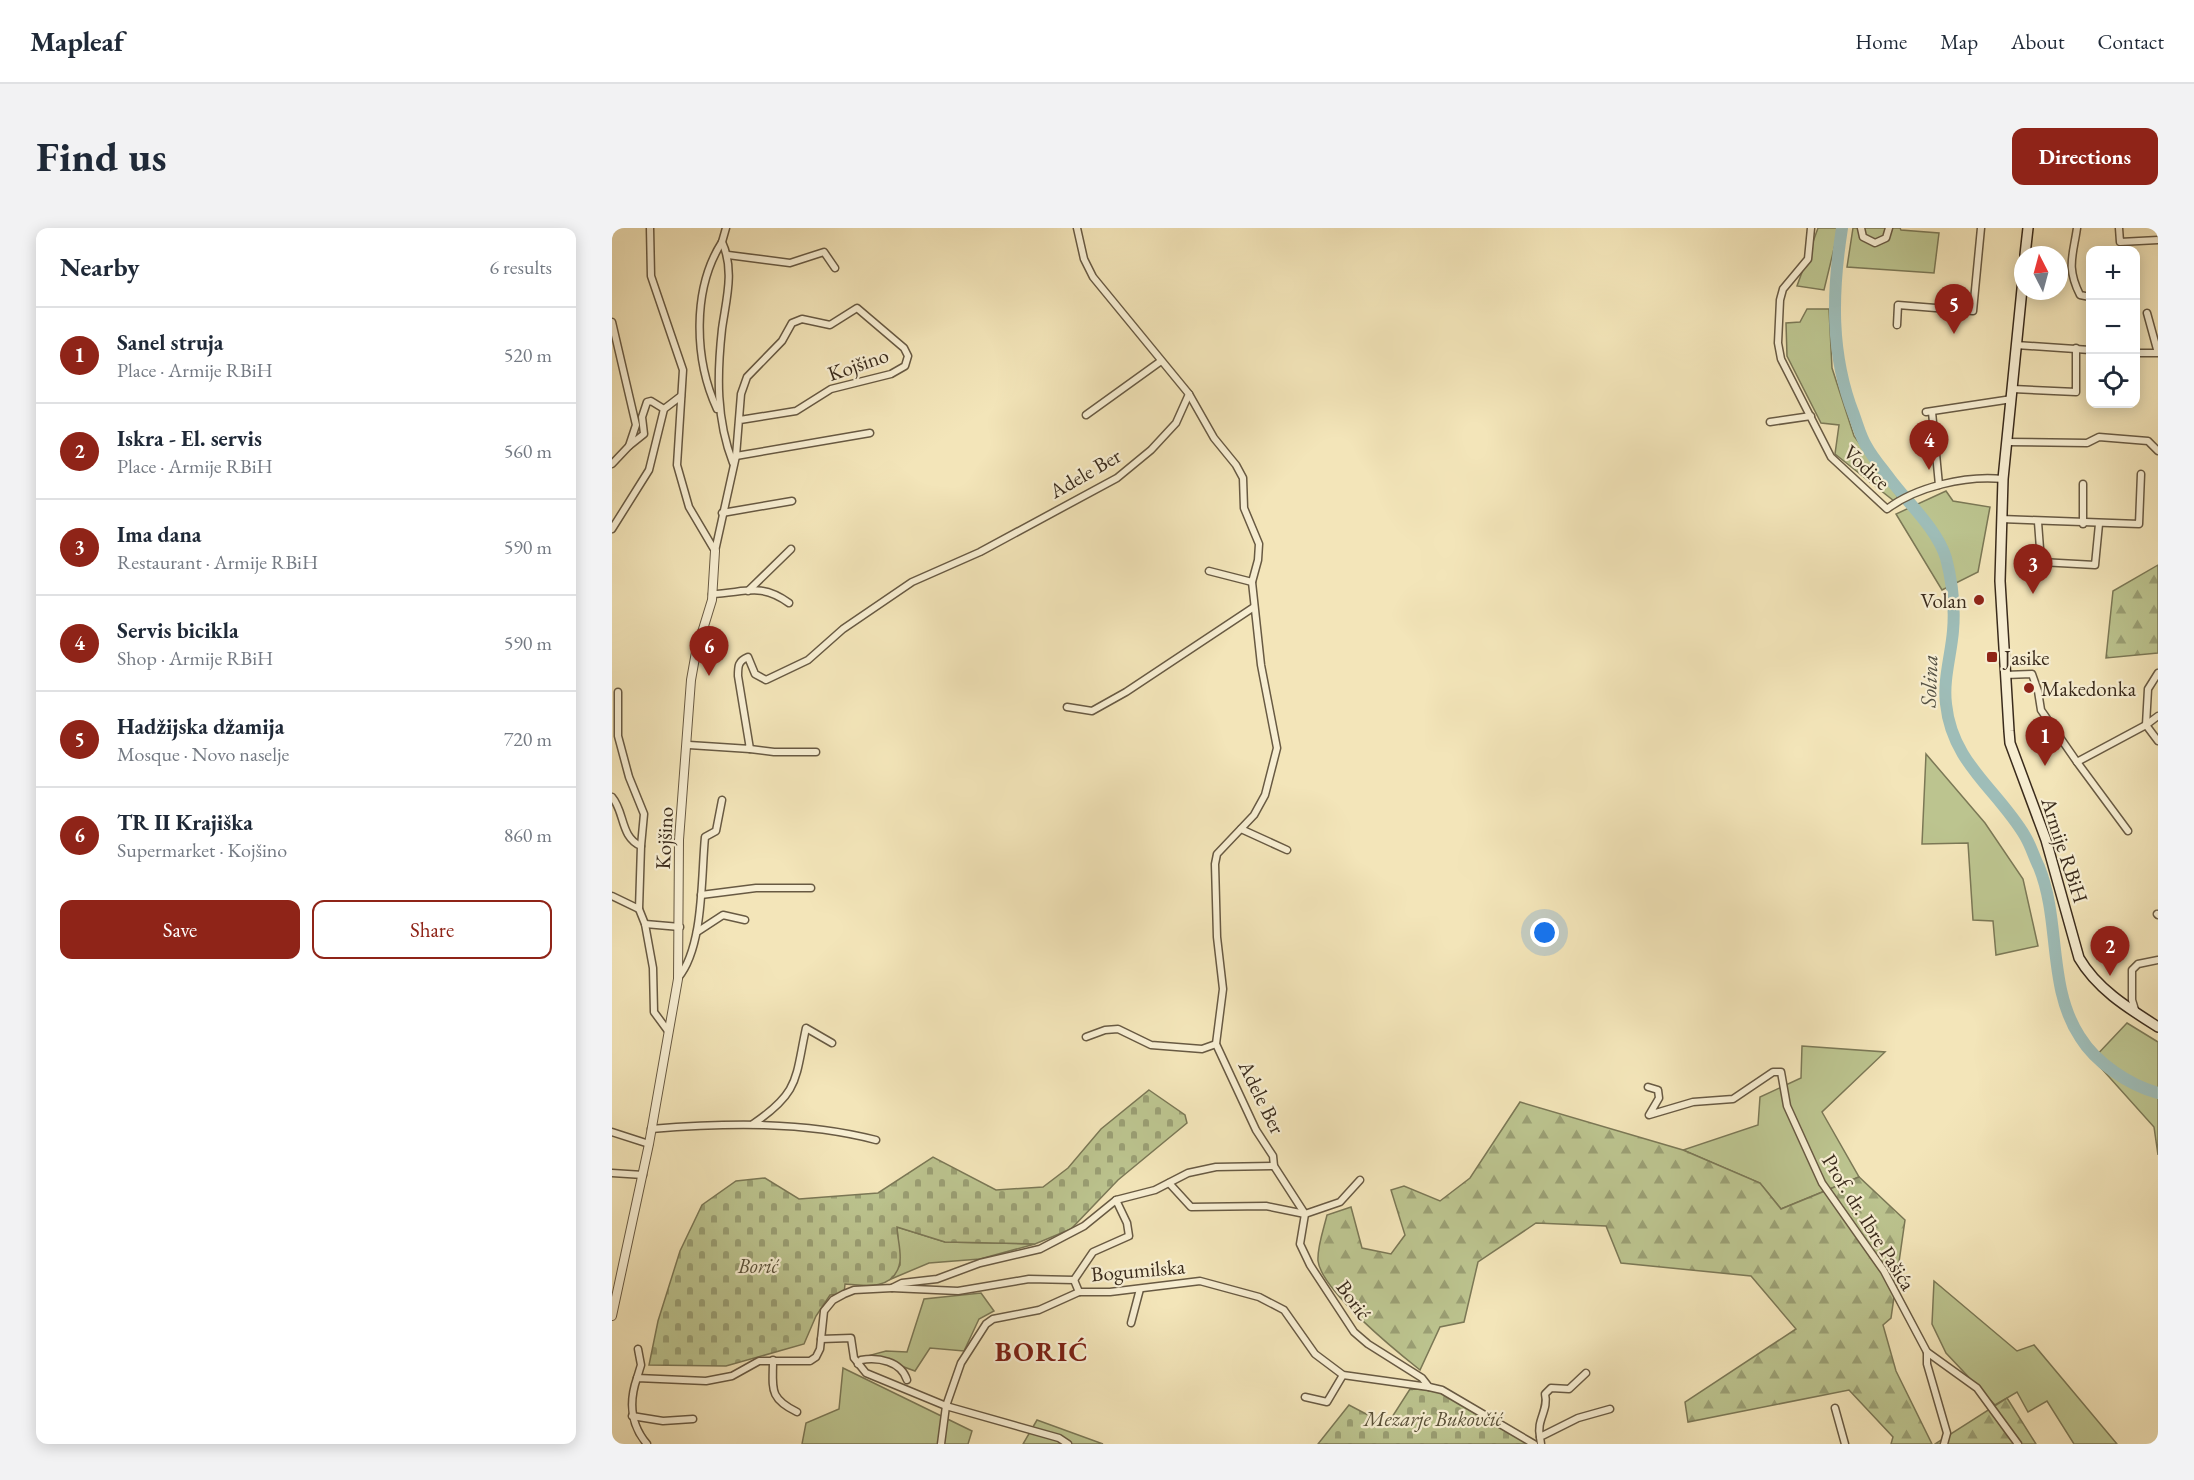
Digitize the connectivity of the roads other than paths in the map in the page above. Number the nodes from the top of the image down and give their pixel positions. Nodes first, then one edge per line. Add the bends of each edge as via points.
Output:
1 (650, 228) edge
2 (726, 228) edge
3 (1077, 228) edge
4 (1811, 228) edge
5 (1861, 228) edge
6 (1889, 228) edge
7 (1981, 228) edge
8 (2028, 228) edge
9 (2077, 228) edge
10 (2119, 228) edge
11 (2158, 240) edge
12 (722, 242) junction
13 (2026, 246) edge
14 (728, 255) junction
15 (835, 268) dead end
16 (2086, 296) edge
17 (2021, 300) edge
18 (2147, 313) dead end
19 (612, 322) edge
20 (1897, 325) dead end
21 (2016, 345) junction
22 (2076, 348) junction
23 (2086, 349) edge
24 (2140, 353) edge
25 (1161, 361) junction
26 (1189, 394) junction
27 (2012, 394) junction
28 (681, 396) junction
29 (664, 409) junction
30 (719, 415) junction
31 (1086, 415) dead end
32 (1811, 416) junction
33 (740, 420) junction
34 (1770, 422) dead end
35 (870, 433) dead end
36 (2006, 442) junction
37 (629, 446) junction
38 (2158, 452) edge
39 (736, 456) junction
40 (733, 463) junction
41 (612, 464) edge
42 (2141, 474) dead end
43 (2003, 479) junction
44 (2083, 484) dead end
45 (1939, 485) junction
46 (792, 501) dead end
47 (722, 513) junction
48 (2001, 519) junction
49 (2038, 522) junction
50 (2083, 524) junction
51 (2099, 524) junction
52 (612, 529) edge
53 (791, 549) dead end
54 (715, 551) junction
55 (1209, 571) dead end
56 (1251, 582) junction
57 (747, 591) junction
58 (712, 594) junction
59 (789, 603) dead end
60 (1254, 607) junction
61 (2158, 673) edge
62 (2005, 675) junction
63 (618, 692) dead end
64 (1067, 707) dead end
65 (2158, 716) edge
66 (2146, 725) junction
67 (2158, 741) edge
68 (688, 745) junction
69 (750, 749) junction
70 (816, 752) dead end
71 (2077, 762) junction
72 (612, 797) edge
73 (723, 800) dead end
74 (1241, 829) junction
75 (2128, 831) dead end
76 (641, 846) junction
77 (1287, 850) dead end
78 (811, 888) dead end
79 (701, 895) junction
80 (612, 896) edge
81 (639, 909) junction
82 (745, 920) dead end
83 (645, 924) junction
84 (680, 927) junction
85 (697, 932) junction
86 (2158, 960) edge
87 (678, 979) junction
88 (2136, 1014) junction
89 (2158, 1027) edge
90 (668, 1031) junction
91 (1086, 1037) dead end
92 (832, 1043) dead end
93 (1216, 1044) junction
94 (1648, 1086) dead end
95 (753, 1125) junction
96 (651, 1129) junction
97 (612, 1132) edge
98 (876, 1140) dead end
99 (649, 1144) junction
100 (1274, 1166) junction
101 (612, 1173) edge
102 (643, 1175) junction
103 (1360, 1180) dead end
104 (1169, 1184) junction
105 (1116, 1200) junction
106 (1305, 1214) junction
107 (1074, 1280) junction
108 (892, 1288) junction
109 (1140, 1289) junction
110 (1079, 1292) junction
111 (612, 1316) edge
112 (1131, 1323) dead end
113 (821, 1339) junction
114 (638, 1349) dead end
115 (1926, 1352) junction
116 (773, 1360) junction
117 (858, 1364) junction
118 (1586, 1373) dead end
119 (1344, 1375) junction
120 (637, 1378) junction
121 (907, 1380) dead end
122 (1429, 1387) junction
123 (1305, 1397) dead end
124 (946, 1406) junction
125 (1835, 1408) dead end
126 (1610, 1409) dead end
127 (797, 1412) dead end
128 (632, 1416) junction
129 (693, 1419) dead end
130 (1540, 1440) edge
131 (646, 1444) edge
132 (941, 1444) edge
133 (1068, 1444) edge
134 (1534, 1444) edge
135 (1845, 1444) edge
136 (1944, 1444) edge
137 (2018, 1444) edge

1 - 28 street via 651,276 683,370
2 - 12 street
3 - 25 street, Adele Ber via 1093,277
4 - 32 street, Vodice via 1808,259 1783,289 1778,343 1780,359
5 - 6 street via 1863,237 1875,243 1886,238
7 - 20 street via 1973,310 1898,305
8 - 13 main road
9 - 16 street via 2070,253 2071,278 2080,295
10 - 11 street via 2120,242
12 - 14 street
12 - 30 street via 705,284 700,309 707,379
14 - 15 street via 790,263 824,252
14 - 30 street
17 - 21 main road, Armije RBiH
18 - 24 street via 2158,353
19 - 37 street via 636,425
21 - 22 street
21 - 27 main road, Armije RBiH
22 - 23 street
22 - 27 street via 2076,392
25 - 26 street, Adele Ber
25 - 31 street
26 - 56 street, Adele Ber via 1243,478 1244,508 1259,544
26 - 69 street, Adele Ber via 1176,423 1117,478 980,552 912,582 871,608 795,668 766,680 755,674 748,657 742,660 738,676
27 - 36 main road, Armije RBiH
27 - 45 street via 1929,412
28 - 29 street
28 - 54 street via 677,465 689,507
29 - 37 street via 647,402 642,417 644,434
29 - 52 street via 649,470
30 - 40 street
32 - 34 street
32 - 45 street, Vodice via 1831,457 1889,507 1915,492
33 - 33 street, Kojšino via 796,411 831,389 891,375 905,366 908,356 904,348 857,308 830,326 802,319 792,323 782,341 747,378 741,394
33 - 39 street, Kojšino
35 - 39 street
36 - 38 street via 2087,443 2099,437 2148,441
36 - 43 main road, Armije RBiH
37 - 41 street
39 - 40 street, Kojšino
40 - 47 street, Kojšino
42 - 51 street via 2139,524
43 - 45 street
43 - 48 main road, Armije RBiH
44 - 50 street
46 - 47 street
47 - 54 street, Kojšino
48 - 49 street
48 - 62 main road, Armije RBiH
49 - 50 street
49 - 51 street via 2041,562 2095,565
50 - 51 street
53 - 57 street
54 - 58 street, Kojšino
55 - 56 street
56 - 60 street, Adele Ber
57 - 58 street
57 - 59 street via 774,592
58 - 68 street, Kojšino via 693,671
60 - 64 street via 1092,711
60 - 74 street, Adele Ber via 1277,748 1264,795
61 - 66 street via 2148,689
62 - 71 street via 2032,674 2041,710
62 - 88 main road, Armije RBiH via 2010,744 2046,840 2079,958 2088,974
63 - 76 street via 618,736 644,814
65 - 66 street
66 - 67 street
66 - 71 street
68 - 69 street
68 - 84 street, Kojšino via 679,840
69 - 70 street
71 - 75 street
72 - 76 street via 618,804 624,829 633,843
73 - 79 street, Kojšino via 716,831 705,837
74 - 77 street
74 - 93 street, Adele Ber via 1217,854 1215,864 1217,937 1224,989
76 - 81 street
78 - 79 street via 756,888
79 - 85 street, Kojšino
80 - 81 street
81 - 83 street
82 - 85 street via 723,915
83 - 84 street
83 - 90 street via 653,968 654,1012
84 - 87 street, Kojšino
85 - 87 street, Kojšino via 685,970
86 - 88 street via 2138,964 2132,970
87 - 90 street, Kojšino
88 - 89 main road, Armije RBiH
90 - 96 street, Kojšino
91 - 93 street, Adele Ber via 1118,1029 1151,1045 1202,1049
92 - 95 street via 806,1028 800,1068 787,1096
93 - 100 street, Adele Ber via 1256,1130 1274,1156
94 - 115 street, Prof. dr. Ibre Pašića via 1658,1090 1659,1098 1648,1115 1693,1102 1733,1099 1773,1072 1781,1072 1787,1107 1822,1183 1884,1271
95 - 96 street
95 - 98 street via 834,1129
96 - 99 street, Kojšino
97 - 99 street
99 - 102 street, Kojšino
100 - 104 street via 1216,1167 1188,1173
100 - 106 street
101 - 102 street
102 - 111 street, Kojšino
103 - 106 street via 1340,1202
104 - 105 street
104 - 106 street via 1191,1208 1266,1206
105 - 107 street via 1129,1236 1093,1252
105 - 108 street via 1084,1226 1040,1249 980,1263 938,1280 902,1283
106 - 122 street, Borić via 1300,1244 1354,1332 1422,1378
107 - 108 street via 1029,1280 958,1292
107 - 110 street
108 - 113 street via 854,1290 833,1300 824,1311
109 - 110 street, Bogumilska
109 - 112 street
109 - 119 street, Bogumilska via 1200,1281 1259,1297 1284,1310 1315,1354
110 - 124 street, Bogumilska via 1039,1310 993,1319 986,1324 961,1363
113 - 116 street via 816,1357 810,1361
113 - 117 street via 851,1338
114 - 120 street
115 - 136 street, Prof. dr. Ibre Pašića via 1947,1433
115 - 137 street, Prof. dr. Ibre Pašića via 1977,1388
116 - 120 street via 759,1361 732,1376 716,1379
116 - 127 street via 773,1392 780,1403
117 - 121 street via 877,1358 900,1368
117 - 124 street via 866,1373
118 - 130 street via 1569,1389 1551,1388 1545,1394 1547,1408 1538,1428
119 - 122 street, Bogumilska
119 - 123 street via 1328,1402
120 - 128 street
122 - 134 street via 1442,1390
124 - 132 street, Bogumilska
124 - 133 street via 1059,1438
125 - 135 street
126 - 130 street via 1578,1418
128 - 129 street via 663,1421
128 - 131 street

